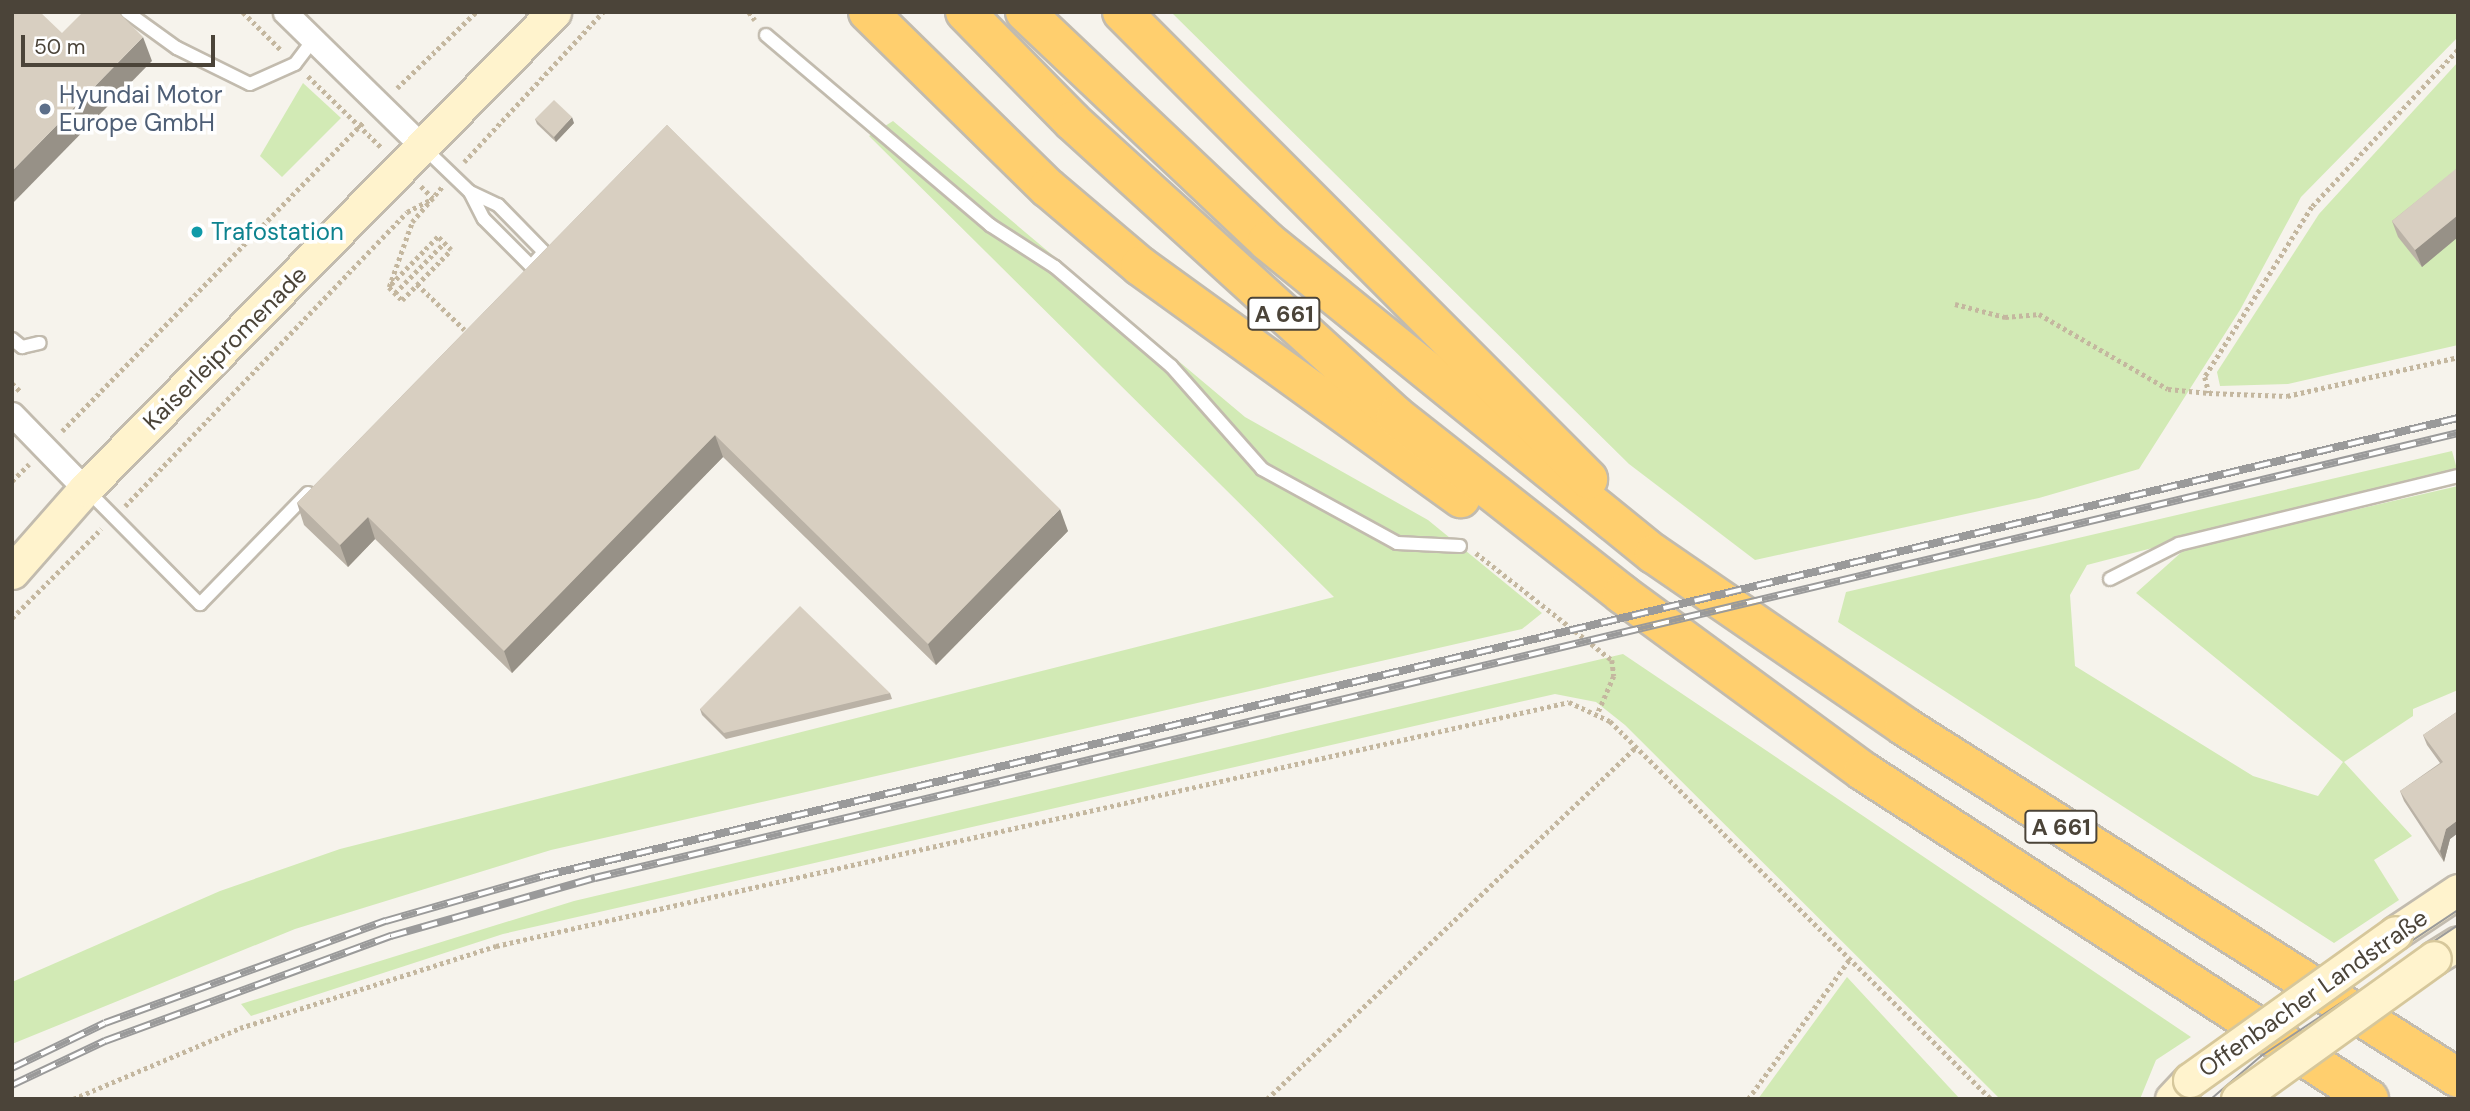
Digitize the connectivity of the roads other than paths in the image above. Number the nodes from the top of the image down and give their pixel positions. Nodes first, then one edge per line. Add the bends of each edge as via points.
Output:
1 (127, 12) edge
2 (285, 12) edge
3 (554, 12) edge
4 (868, 12) edge
5 (965, 12) edge
6 (1025, 12) edge
7 (1122, 12) edge
8 (766, 35) dead end
9 (313, 40) junction
10 (423, 147) junction
11 (470, 192) junction
12 (12, 339) edge
13 (40, 343) dead end
14 (12, 415) edge
15 (2458, 476) edge
16 (319, 482) edge
17 (85, 489) junction
18 (1460, 546) road end
19 (12, 548) edge
20 (1654, 554) junction
21 (12, 572) edge
22 (2110, 579) dead end
23 (1622, 594) junction
24 (2458, 891) edge
25 (2446, 951) edge
26 (2458, 1078) edge
27 (2181, 1089) edge
28 (2238, 1099) edge
29 (2369, 1099) edge

1 - 9 lane via 177,48 250,84 295,64
2 - 9 street
3 - 10 main road, Kaiserleipromenade
4 - 23 highway, A 661 via 1048,188 1140,267 1466,502
5 - 23 highway, A 661 via 1072,121 1396,416
6 - 20 highway, A 661 via 1267,241
7 - 20 highway, A 661 via 1566,454
8 - 18 lane via 990,225 1055,267 1171,366 1262,469 1397,542
9 - 10 street
10 - 11 lane
10 - 17 main road, Kaiserleipromenade
11 - 11 lane via 484,219 526,271 544,253 498,205
12 - 13 lane via 22,347
14 - 17 street
15 - 22 lane via 2179,544
16 - 17 lane via 200,604
17 - 19 main road, Kaiserleipromenade
17 - 21 main road, Kaiserleipromenade
20 - 26 highway, A 661 via 1926,740
23 - 29 highway, A 661 via 1863,771
24 - 27 main road, Offenbacher Landstraße, bridge
25 - 28 main road, Offenbacher Landstraße, bridge

